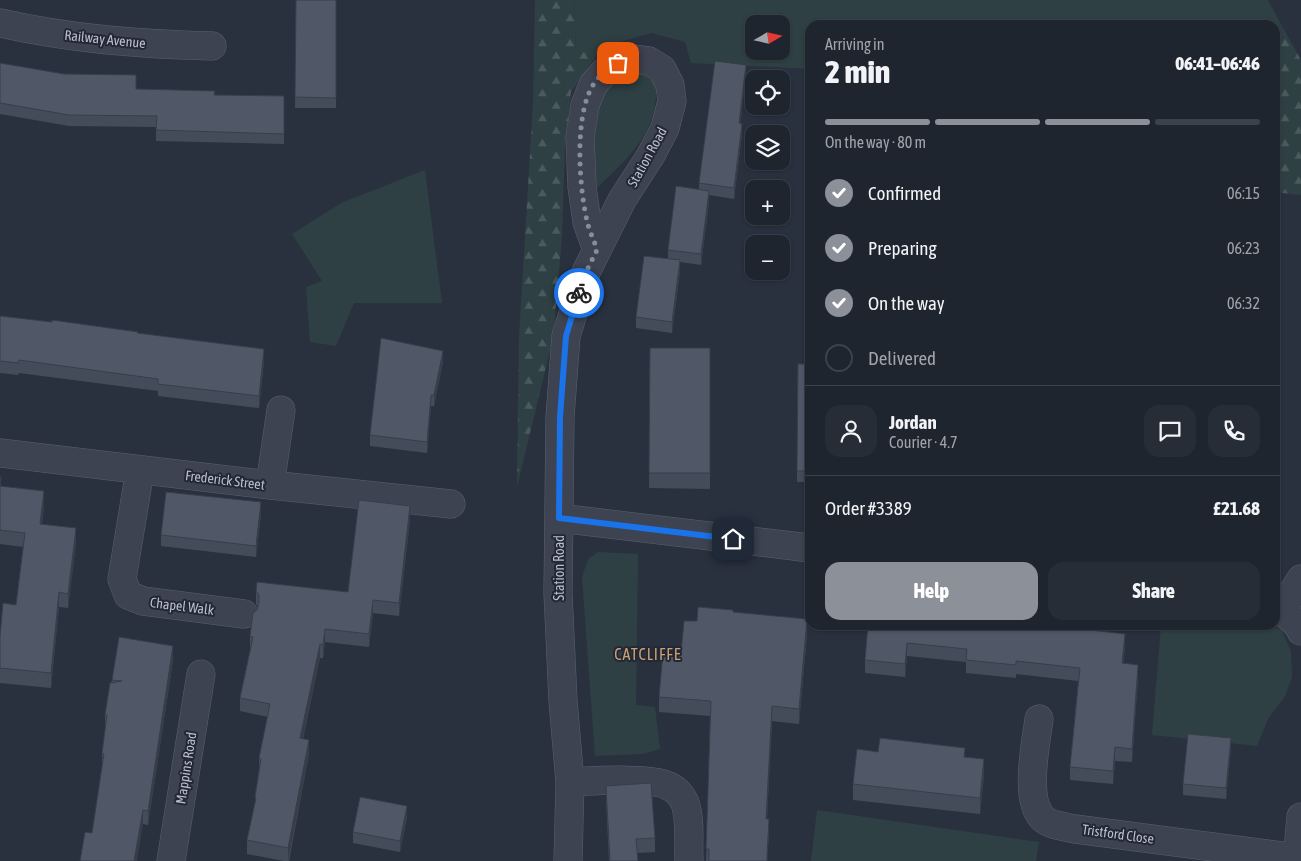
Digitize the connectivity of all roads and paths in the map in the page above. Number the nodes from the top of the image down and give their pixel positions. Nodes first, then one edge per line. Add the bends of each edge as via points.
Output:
1 (0, 23) edge
2 (212, 46) dead end
3 (597, 250) junction
4 (281, 410) dead end
5 (0, 453) edge
6 (140, 470) junction
7 (270, 485) junction
8 (451, 504) dead end
9 (559, 518) junction
10 (805, 547) edge
11 (1301, 579) edge
12 (1280, 607) edge
13 (1280, 612) edge
14 (244, 614) dead end
15 (1301, 631) edge
16 (201, 674) dead end
17 (1038, 719) dead end
18 (570, 782) junction
19 (1301, 817) edge
20 (1297, 860) edge
21 (171, 861) edge
22 (568, 861) edge
23 (689, 861) edge

1 - 2 street, Railway Avenue via 79,38
3 - 3 street, Station Road via 622,200 665,128 672,102 670,85 662,69 649,61 633,59 605,71 593,85 585,105 580,137 582,187 587,222
3 - 9 street, Station Road via 586,272 566,336 560,417
4 - 7 street
5 - 6 street, Frederick Street
6 - 7 street, Frederick Street
6 - 14 street, Chapel Walk via 122,579 128,595 143,601
7 - 8 street, Frederick Street
9 - 10 street
9 - 18 street, Station Road via 558,593
11 - 12 street
13 - 15 street
16 - 21 street, Mappins Road
17 - 20 street, Tristford Close via 1032,795 1039,815 1051,824
18 - 22 street, Station Road
18 - 23 street via 652,781 678,792 685,804 688,820
19 - 20 street

